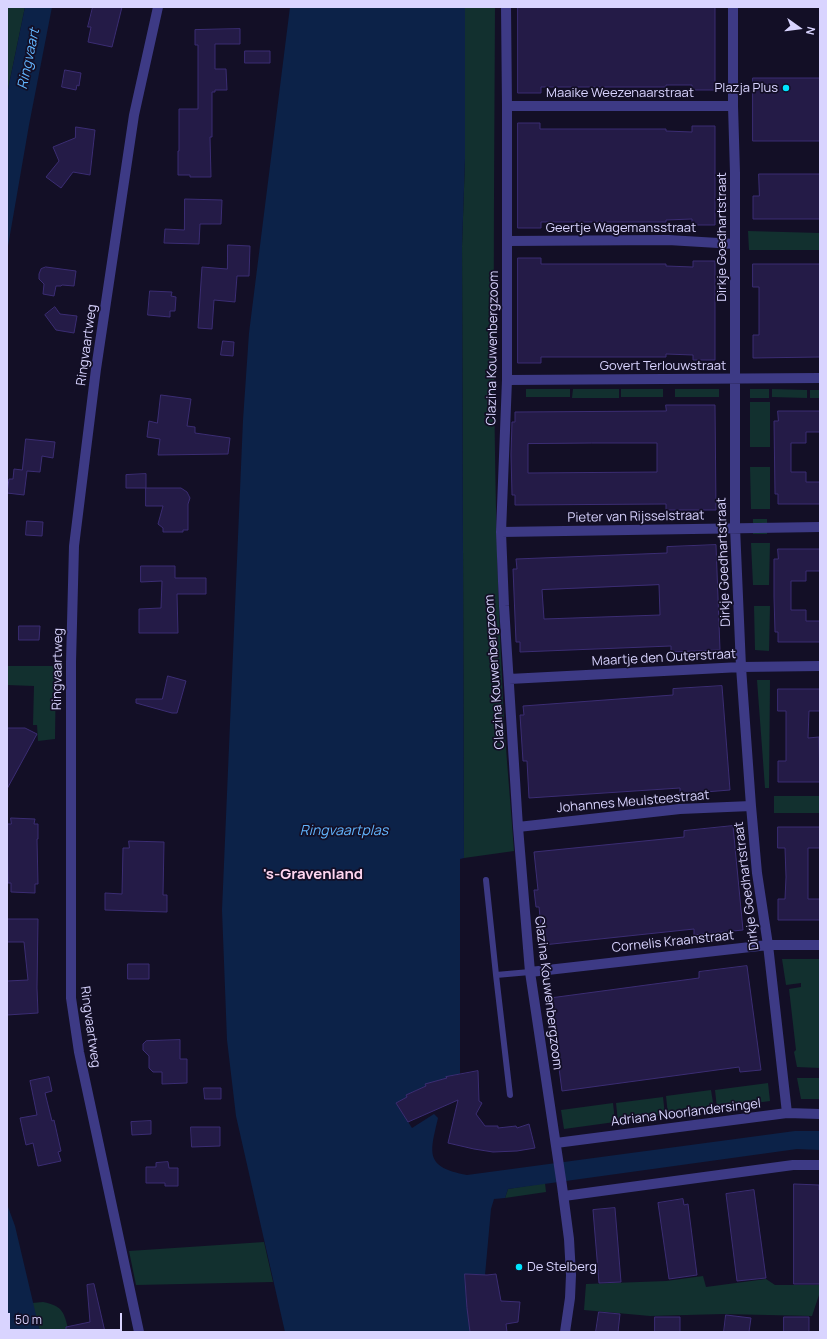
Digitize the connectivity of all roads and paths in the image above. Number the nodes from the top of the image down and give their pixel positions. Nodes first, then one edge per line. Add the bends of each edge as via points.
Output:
1 (158, 7) edge
2 (506, 7) edge
3 (733, 7) edge
4 (507, 106) junction
5 (733, 106) junction
6 (507, 241) junction
7 (735, 244) junction
8 (735, 378) junction
9 (820, 378) edge
10 (506, 380) junction
11 (820, 526) edge
12 (735, 527) junction
13 (501, 532) junction
14 (820, 666) edge
15 (741, 667) junction
16 (509, 679) junction
17 (751, 806) junction
18 (518, 827) junction
19 (486, 880) dead end
20 (768, 945) junction
21 (820, 945) edge
22 (530, 972) junction
23 (496, 975) junction
24 (510, 1095) dead end
25 (786, 1113) junction
26 (820, 1114) edge
27 (556, 1143) junction
28 (820, 1165) edge
29 (564, 1196) junction
30 (139, 1332) edge
31 (565, 1332) edge

1 - 30 street, Ringvaartweg via 134,115 96,369 74,546 71,662 71,998 79,1052
2 - 4 street, Clazina Kouwenbergzoom
3 - 5 street, Dirkje Goedhartstraat
4 - 5 street, Maaike Weezenaarstraat
4 - 6 street, Clazina Kouwenbergzoom
5 - 7 street, Dirkje Goedhartstraat
6 - 7 street, Geertje Wagemansstraat via 668,240
6 - 10 street, Clazina Kouwenbergzoom
7 - 8 street, Dirkje Goedhartstraat
8 - 9 street, Govert Terlouwstraat
8 - 10 street, Govert Terlouwstraat
8 - 12 street, Dirkje Goedhartstraat
10 - 13 street, Clazina Kouwenbergzoom
11 - 12 street, Pieter van Rijsselstraat
12 - 13 street, Pieter van Rijsselstraat
12 - 15 street, Dirkje Goedhartstraat
13 - 16 street, Clazina Kouwenbergzoom
14 - 15 street, Maartje den Outerstraat
15 - 16 street, Maartje den Outerstraat
15 - 17 street, Dirkje Goedhartstraat
16 - 18 street, Clazina Kouwenbergzoom
17 - 18 street, Johannes Meulsteestraat via 680,809
17 - 20 street, Dirkje Goedhartstraat via 757,873
18 - 22 street, Clazina Kouwenbergzoom
19 - 23 lane
20 - 21 street, Cornelis Kraanstraat
20 - 22 street, Cornelis Kraanstraat
20 - 25 street, Dirkje Goedhartstraat
22 - 23 lane
22 - 27 street, Clazina Kouwenbergzoom
23 - 24 lane
25 - 26 street, Adriana Noorlandersingel
25 - 27 street, Adriana Noorlandersingel
27 - 29 street, Clazina Kouwenbergzoom
28 - 29 street via 793,1165
29 - 31 street, Clazina Kouwenbergzoom via 571,1275

